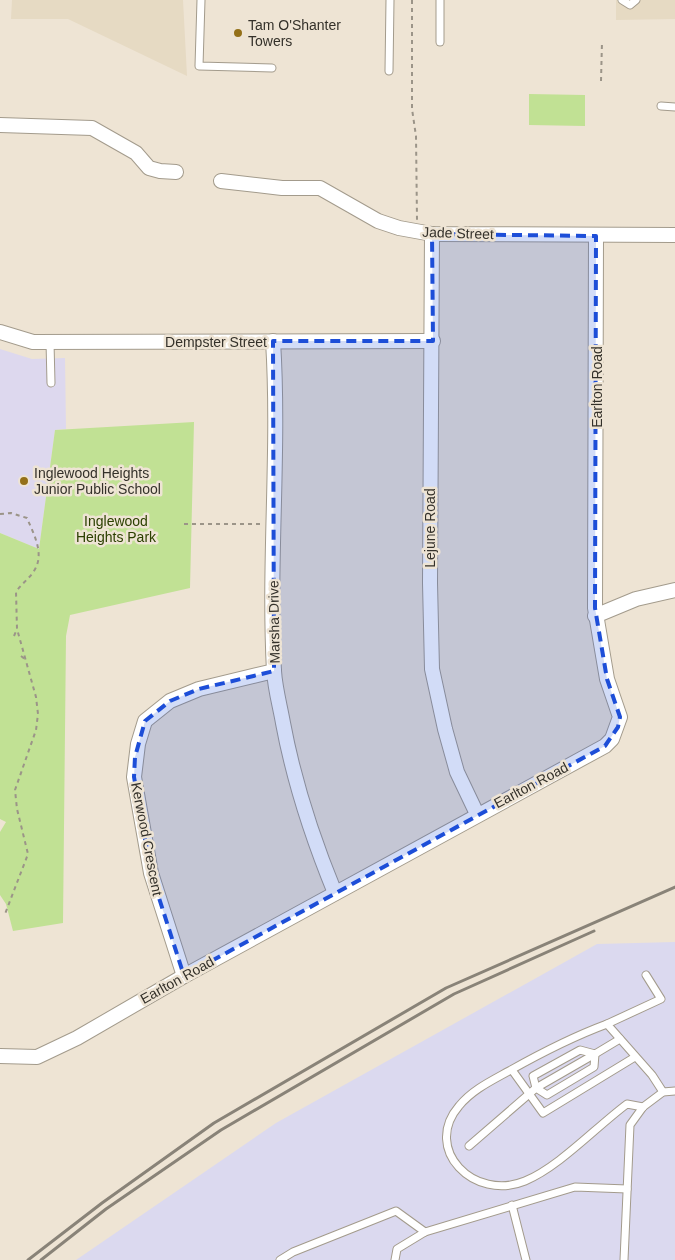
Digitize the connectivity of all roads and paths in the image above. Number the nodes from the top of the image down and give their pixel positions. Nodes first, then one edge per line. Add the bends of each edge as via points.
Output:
1 (201, 0) edge
2 (390, 0) edge
3 (412, 0) edge
4 (440, 0) edge
5 (622, 0) edge
6 (636, 0) edge
7 (440, 42) dead end
8 (602, 42) dead end
9 (272, 68) dead end
10 (388, 72) dead end
11 (601, 81) dead end
12 (661, 106) dead end
13 (675, 107) edge
14 (0, 125) edge
15 (176, 172) dead end
16 (221, 181) dead end
17 (417, 232) junction
18 (432, 234) junction
19 (675, 235) edge
20 (596, 236) junction
21 (0, 332) edge
22 (273, 341) junction
23 (433, 341) junction
24 (50, 342) junction
25 (51, 383) dead end
26 (0, 514) edge
27 (184, 524) dead end
28 (272, 524) junction
29 (675, 590) edge
30 (595, 616) junction
31 (17, 629) junction
32 (14, 636) dead end
33 (21, 656) dead end
34 (26, 660) junction
35 (274, 671) junction
36 (477, 814) junction
37 (336, 893) junction
38 (5, 914) dead end
39 (646, 975) dead end
40 (184, 976) junction
41 (607, 1024) junction
42 (620, 1039) junction
43 (595, 1054) junction
44 (0, 1056) edge
45 (635, 1057) junction
46 (512, 1070) junction
47 (536, 1088) junction
48 (675, 1091) edge
49 (663, 1092) junction
50 (529, 1094) junction
51 (642, 1106) junction
52 (469, 1146) dead end
53 (627, 1189) junction
54 (512, 1205) junction
55 (425, 1232) junction
56 (280, 1260) edge
57 (394, 1260) edge
58 (526, 1260) edge
59 (624, 1260) edge

1 - 9 lane via 200,66
2 - 10 lane
3 - 17 path
4 - 7 lane
5 - 6 lane via 630,5
8 - 11 path
12 - 13 lane
14 - 15 street via 92,128 136,153 149,168
16 - 17 street, Jade Street via 282,188 320,188 378,221
17 - 18 street, Jade Street
18 - 20 street, Jade Street
18 - 23 street, Lejune Road
19 - 20 street, Jade Street
20 - 30 street, Earlton Road
21 - 24 street, Dempster Street via 33,342
22 - 23 street, Dempster Street
22 - 24 street, Dempster Street
22 - 28 street, Marsha Drive
23 - 36 street, Lejune Road via 432,669 457,772
24 - 25 lane
26 - 31 path via 11,513 27,518 38,544 39,558 34,571 16,592
27 - 28 path
28 - 35 street, Marsha Drive
29 - 30 street via 636,599
30 - 36 street, Earlton Road via 607,679 620,717 612,739 605,746
31 - 32 path
31 - 34 path
33 - 34 path
34 - 38 path via 38,714 36,730 15,790 28,854
35 - 37 street, Marsha Drive via 292,773 312,835
35 - 40 street, Kerwood Crescent via 199,689 170,701 146,721 138,744 134,777 151,873
36 - 37 street, Earlton Road
37 - 40 street, Earlton Road
39 - 41 lane via 661,998
40 - 44 street, Earlton Road via 46,1054
41 - 42 lane
41 - 46 lane via 564,1040
42 - 43 lane
42 - 45 lane
43 - 47 lane
43 - 47 lane via 594,1067 547,1095
43 - 47 lane via 580,1050 533,1076
45 - 49 lane
45 - 50 lane via 543,1113
46 - 50 lane
46 - 51 lane via 467,1097 450,1119 447,1135 452,1157 465,1175 480,1183 503,1186 526,1180 540,1173 627,1104
47 - 50 lane
48 - 49 lane
49 - 51 lane
50 - 52 lane
51 - 53 lane via 630,1125
53 - 54 lane via 576,1187
53 - 59 lane
54 - 55 lane
54 - 58 lane
55 - 56 lane via 396,1211
55 - 57 lane via 397,1249

